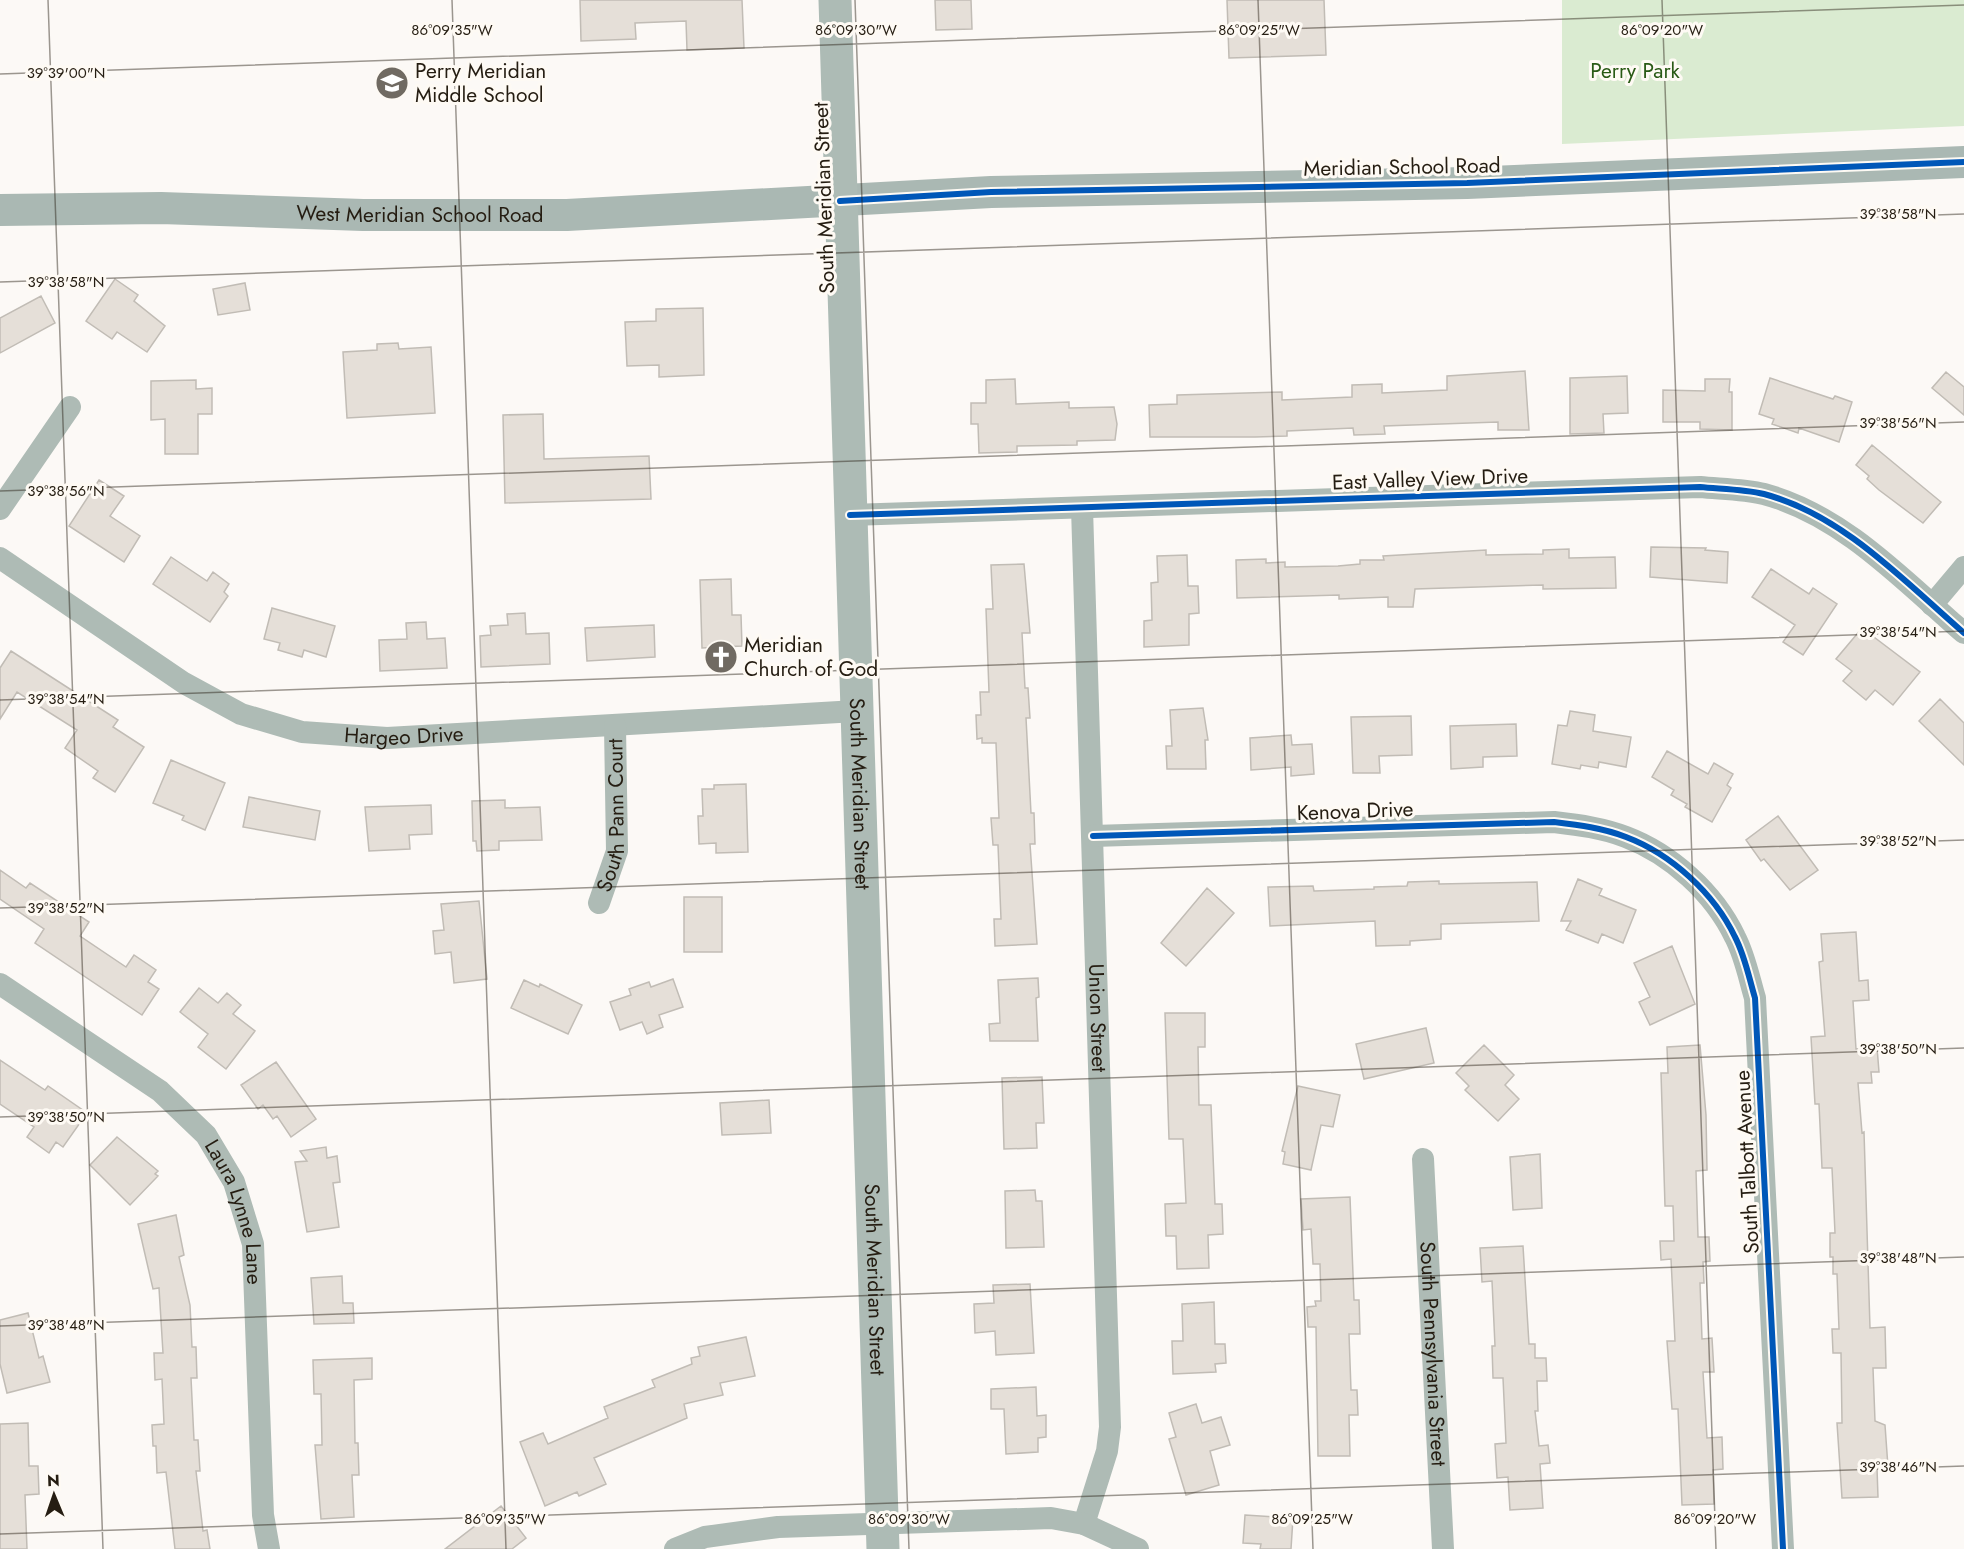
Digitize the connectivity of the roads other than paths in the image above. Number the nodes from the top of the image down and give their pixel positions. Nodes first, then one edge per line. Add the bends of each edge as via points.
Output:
1 (835, 0) edge
2 (1964, 162) edge
3 (840, 201) junction
4 (0, 210) edge
5 (70, 407) dead end
6 (1082, 508) junction
7 (0, 509) edge
8 (850, 515) junction
9 (0, 558) edge
10 (1964, 567) edge
11 (1932, 604) junction
12 (1964, 633) edge
13 (856, 711) junction
14 (615, 726) junction
15 (1617, 834) joint
16 (1093, 836) junction
17 (599, 903) dead end
18 (0, 984) edge
19 (1423, 1159) dead end
20 (1084, 1524) junction
21 (883, 1536) edge
22 (269, 1549) edge
23 (675, 1549) edge
24 (1138, 1549) edge
25 (1443, 1549) edge
26 (1783, 1549) edge

1 - 3 main road, South Meridian Street
2 - 3 main road, Meridian School Road via 1467,183 991,192
3 - 4 main road, West Meridian School Road via 551,216 151,208
3 - 8 main road, South Meridian Street
5 - 7 street
6 - 8 street, East Valley View Drive
6 - 11 street, East Valley View Drive via 1700,487 1753,492 1813,513 1849,535
6 - 16 street, Union Street
8 - 13 main road, South Meridian Street
9 - 14 street, Hargeo Drive via 184,683 241,714 302,732 387,738
10 - 11 street
11 - 12 street, East Valley View Drive
13 - 14 street, Hargeo Drive
13 - 21 main road, South Meridian Street
14 - 17 street, South Pann Court via 618,851
15 - 16 street, Kenova Drive via 1554,822
15 - 26 street, South Talbott Avenue via 1674,863 1712,901 1736,938 1755,998
16 - 20 street, Union Street via 1110,1427 1107,1451
18 - 22 street, Laura Lynne Lane via 159,1091 206,1136 234,1182 253,1244 262,1515
19 - 25 street, South Pennsylvania Street
20 - 21 street via 1051,1518
20 - 24 street
21 - 23 street via 778,1527 705,1537

